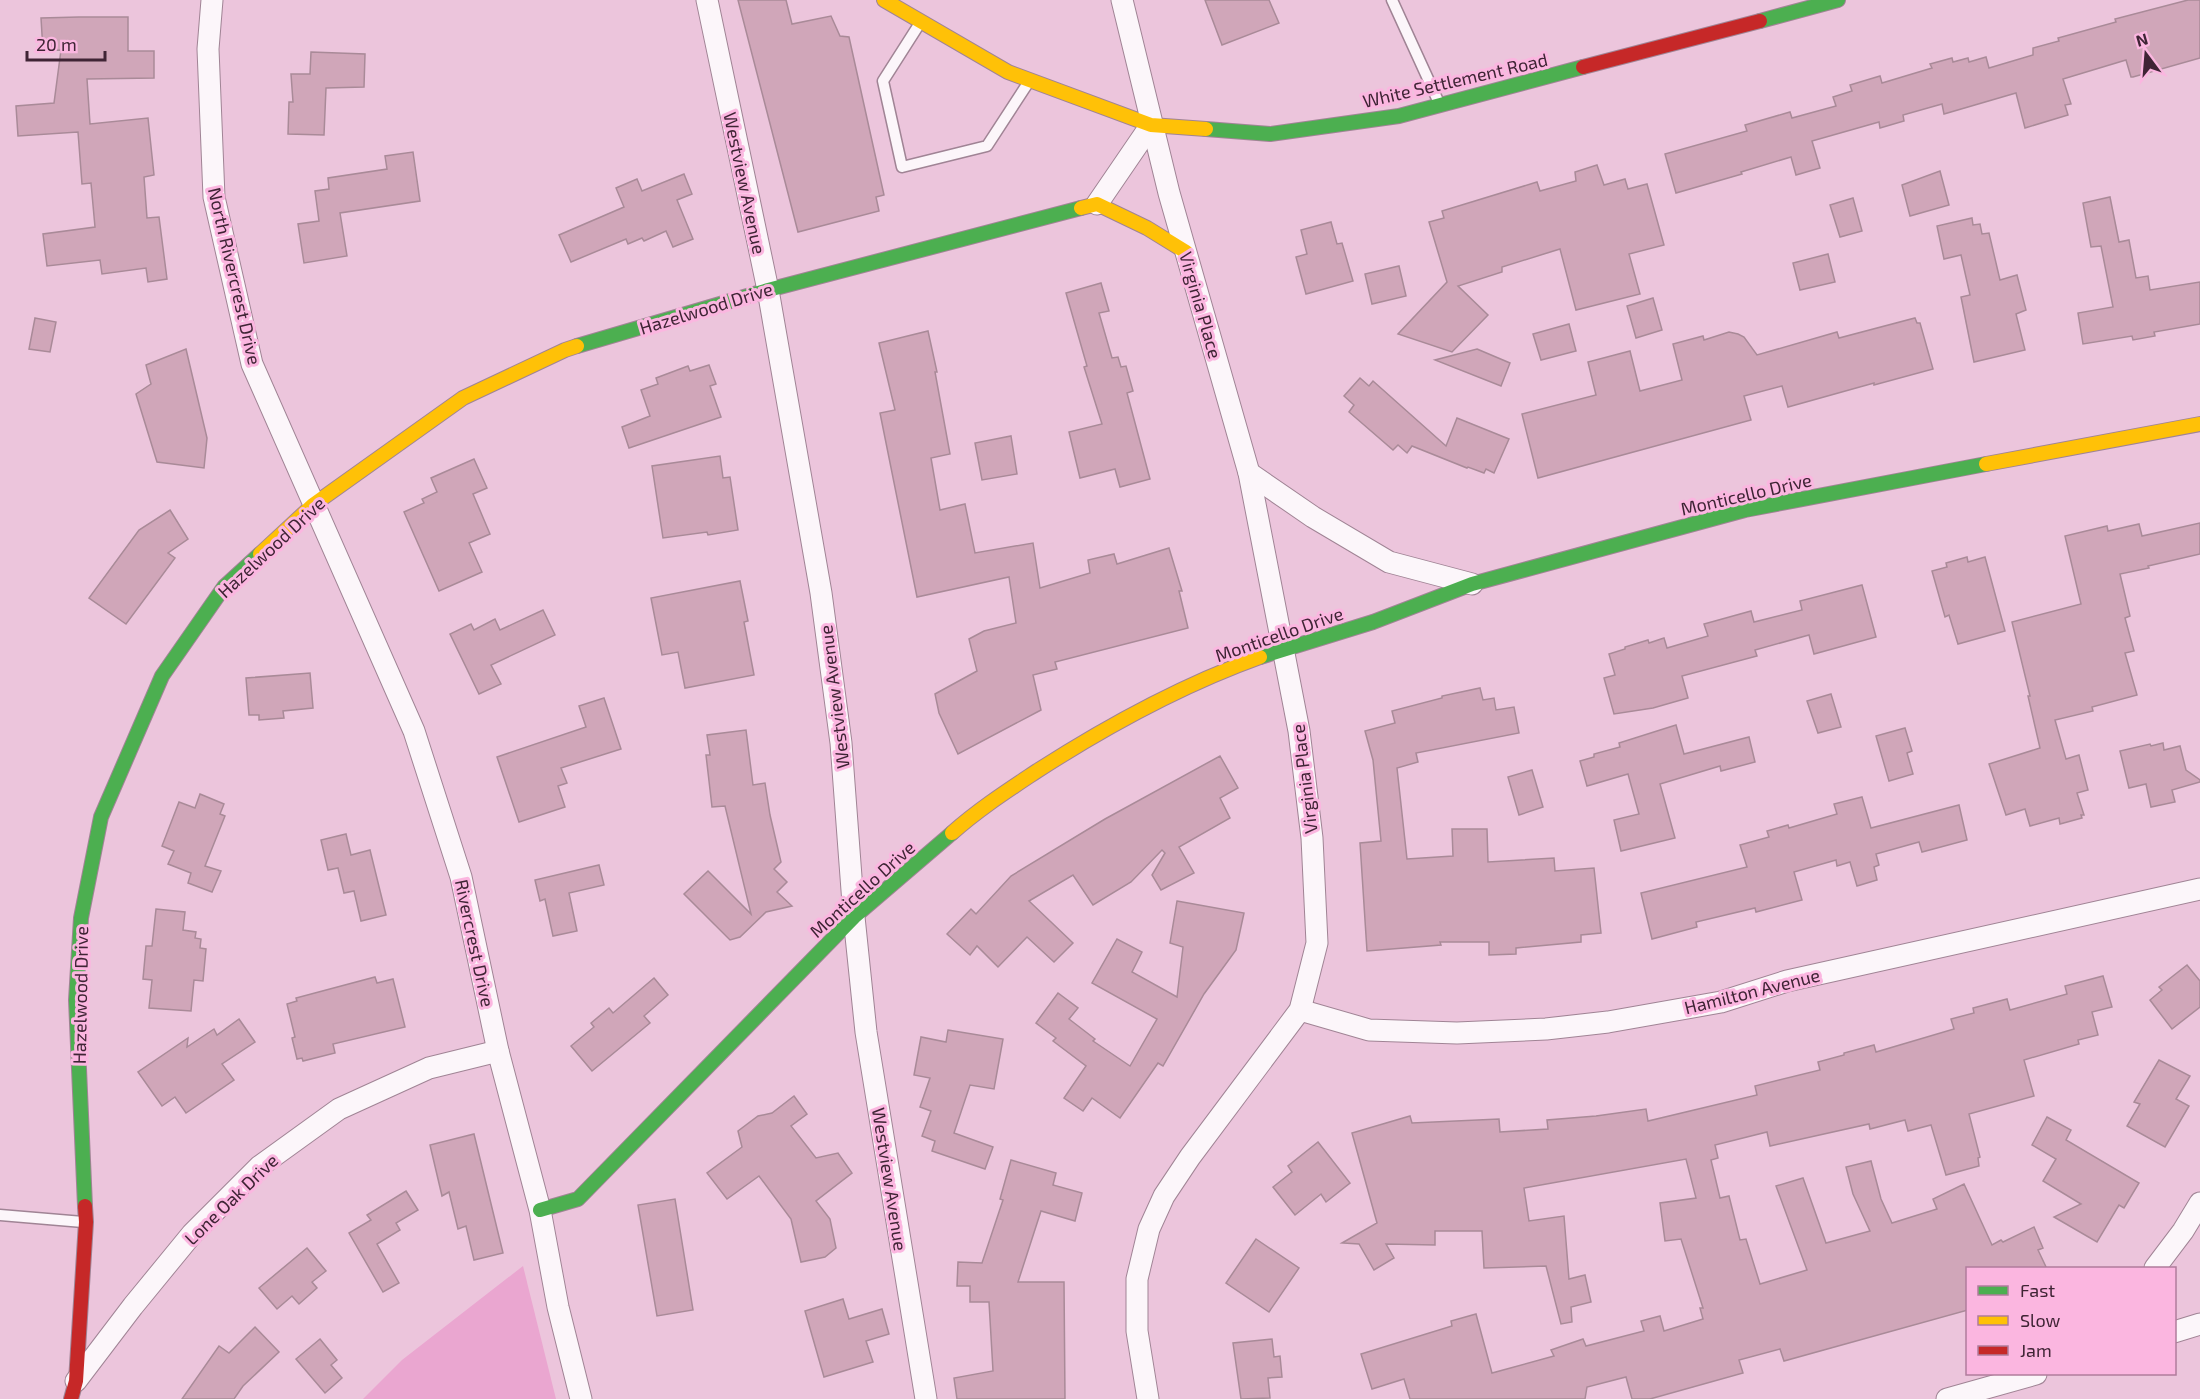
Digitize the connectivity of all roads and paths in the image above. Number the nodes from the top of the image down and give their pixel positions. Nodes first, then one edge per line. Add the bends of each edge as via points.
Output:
1 (212, 0) edge
2 (706, 0) edge
3 (884, 0) edge
4 (1122, 0) edge
5 (1392, 0) edge
6 (1838, 0) edge
7 (921, 21) junction
8 (1029, 80) junction
9 (1440, 105) junction
10 (1151, 125) junction
11 (1097, 204) junction
12 (1186, 252) junction
13 (768, 290) junction
14 (2200, 424) edge
15 (1249, 473) junction
16 (313, 505) junction
17 (1472, 584) junction
18 (1284, 648) junction
19 (2200, 889) edge
20 (854, 917) junction
21 (1300, 1010) junction
22 (498, 1052) junction
23 (2200, 1203) edge
24 (540, 1210) junction
25 (0, 1215) edge
26 (86, 1222) junction
27 (2156, 1267) edge
28 (2200, 1324) edge
29 (2176, 1332) edge
30 (2032, 1375) edge
31 (73, 1390) edge
32 (581, 1399) edge
33 (926, 1399) edge
34 (1148, 1399) edge
35 (1947, 1399) edge

1 - 16 street, North Rivercrest Drive via 207,49 214,197 252,364
2 - 13 street, Westview Avenue
3 - 7 street, White Settlement Road
4 - 10 street, Virginia Place
5 - 9 lane
6 - 9 street, White Settlement Road
7 - 8 street, White Settlement Road via 1008,72
7 - 8 lane via 883,81 902,167 987,146
8 - 10 street, White Settlement Road
9 - 10 street, White Settlement Road via 1399,116 1270,134
10 - 11 street
10 - 12 street, Virginia Place
11 - 12 street
11 - 13 street, Hazelwood Drive
12 - 15 street, Virginia Place
13 - 16 street, Hazelwood Drive via 565,350 463,398
13 - 20 street, Westview Avenue via 821,593 841,743
14 - 17 street, Monticello Drive via 1744,510
15 - 17 street via 1389,562
15 - 18 street, Virginia Place
16 - 22 street, Rivercrest Drive via 414,731 461,877
16 - 26 street, Hazelwood Drive via 224,586 162,676 101,817 81,918 76,1000
17 - 18 street, Monticello Drive via 1373,622
18 - 20 street, Monticello Drive via 1178,692 1091,736 979,808
18 - 21 street, Virginia Place via 1312,838 1317,943
19 - 21 street, Hamilton Avenue via 1787,981 1721,1002 1608,1022 1457,1033 1369,1030
20 - 24 street, Monticello Drive via 578,1199
20 - 33 street, Westview Avenue via 866,1032
21 - 34 street, Virginia Place via 1190,1156 1164,1196 1149,1229 1137,1279 1137,1331
22 - 24 street, Rivercrest Drive
22 - 31 street, Lone Oak Drive via 429,1068 339,1109 260,1167 192,1234 133,1306
23 - 27 street
24 - 32 street, Rivercrest Drive
25 - 26 lane
26 - 31 street, Hazelwood Drive
28 - 29 street
30 - 35 street

